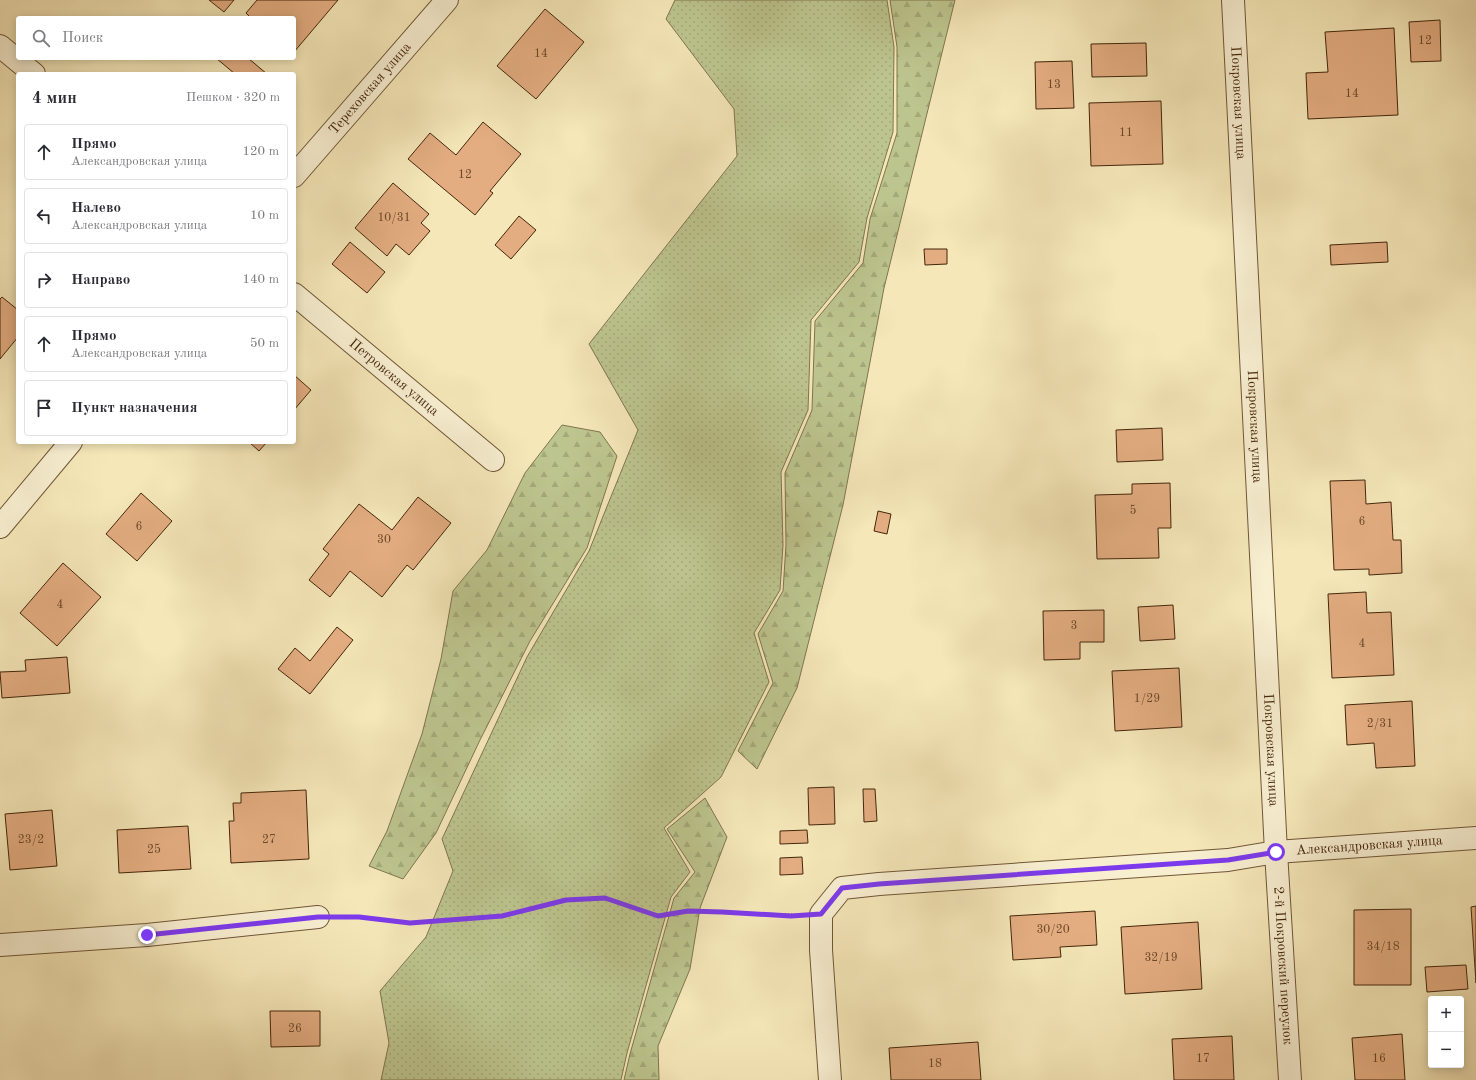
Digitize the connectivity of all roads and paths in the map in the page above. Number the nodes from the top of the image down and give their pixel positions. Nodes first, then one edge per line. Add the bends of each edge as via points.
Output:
1 (447, 0) edge
2 (1233, 0) edge
3 (0, 46) edge
4 (16, 59) edge
5 (17, 60) edge
6 (32, 72) edge
7 (296, 174) edge
8 (296, 296) edge
9 (69, 444) edge
10 (493, 460) dead end
11 (0, 527) edge
12 (1476, 838) edge
13 (1276, 852) junction
14 (821, 914) junction
15 (318, 917) joint
16 (0, 945) edge
17 (830, 1080) edge
18 (1290, 1080) edge

1 - 7 street, Тереховская улица
2 - 13 street, Покровская улица
3 - 4 street
5 - 6 street
8 - 10 street, Петровская улица
9 - 11 street
12 - 13 street, Александровская улица
13 - 14 street, Александровская улица via 1228,860 842,888
13 - 18 street, 2-й Покровский переулок
14 - 15 path via 791,916 688,911 658,916 605,898 566,900 502,916 426,922
14 - 17 street
15 - 16 street via 147,935

